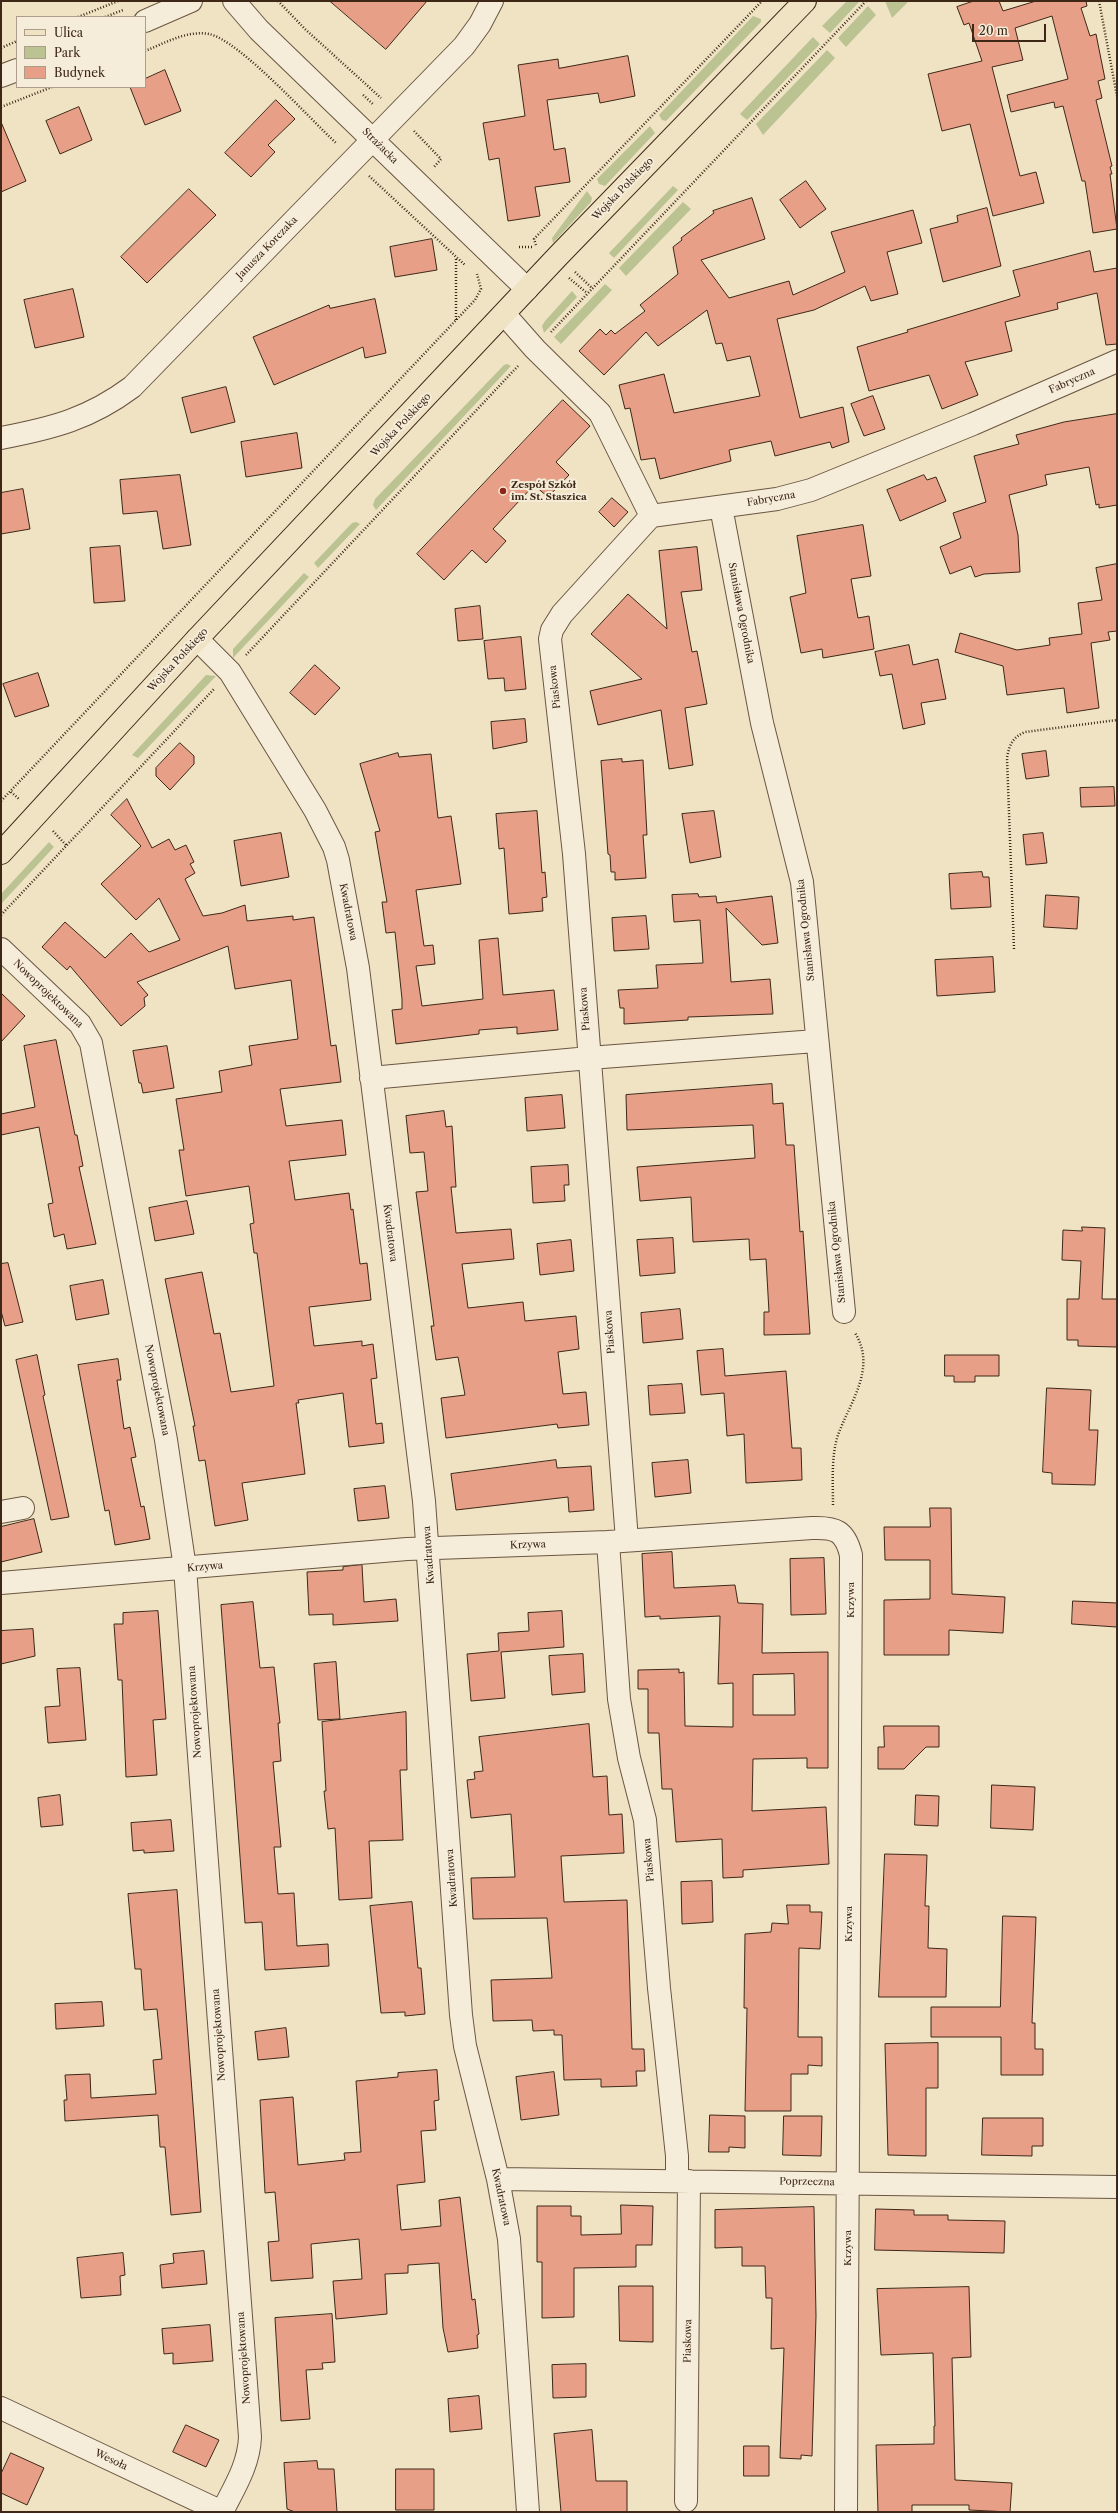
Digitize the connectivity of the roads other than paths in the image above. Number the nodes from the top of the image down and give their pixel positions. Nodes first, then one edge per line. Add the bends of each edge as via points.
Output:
1 (191, 1) edge
2 (234, 1) edge
3 (492, 1) edge
4 (805, 1) edge
5 (146, 21) edge
6 (16, 70) edge
7 (1, 76) edge
8 (373, 138) junction
9 (527, 289) junction
10 (505, 315) junction
11 (1117, 361) edge
12 (1, 438) edge
13 (721, 507) junction
14 (652, 516) junction
15 (197, 639) junction
16 (1, 853) edge
17 (1, 949) edge
18 (816, 1041) junction
19 (589, 1058) junction
20 (371, 1078) junction
21 (844, 1312) road end
22 (23, 1508) dead end
23 (1, 1512) edge
24 (617, 1541) junction
25 (428, 1549) junction
26 (185, 1568) junction
27 (1, 1583) edge
28 (498, 2179) junction
29 (683, 2180) junction
30 (848, 2183) junction
31 (1117, 2186) edge
32 (1, 2408) edge
33 (686, 2501) dead end
34 (222, 2512) edge
35 (528, 2512) edge
36 (846, 2512) edge

1 - 5 street
2 - 8 street, Strażacka via 259,30
3 - 8 street, Janusza Korczaka via 464,46
4 - 9 main road, Wojska Polskiego
6 - 7 street
8 - 9 street, Strażacka via 493,259
8 - 12 street, Janusza Korczaka via 132,387 101,408 65,424
9 - 10 main road, Wojska Polskiego
10 - 14 street via 535,349 600,413
10 - 15 main road, Wojska Polskiego
11 - 13 street, Fabryczna via 828,484 788,497
13 - 14 street, Fabryczna
13 - 18 street, Stanisława Ogrodnika via 762,723 802,882
14 - 19 street, Piaskowa via 562,614 552,630 551,648 574,854
15 - 16 main road, Wojska Polskiego
15 - 20 street, Kwadratowa via 230,672 315,810 334,847 358,968
17 - 26 street, Nowoprojektowana via 80,1024 91,1043 166,1440
18 - 19 street
18 - 21 street, Stanisława Ogrodnika
19 - 20 street
19 - 24 street, Piaskowa
20 - 25 street, Kwadratowa via 424,1493
22 - 23 street
24 - 25 street, Krzywa
24 - 29 street, Piaskowa via 619,1699 629,1758 645,1820 659,1988 677,2156
24 - 30 street, Krzywa via 812,1528 834,1530 842,1534 848,1542 851,1555
25 - 26 street, Krzywa
25 - 28 street, Kwadratowa via 461,2015 465,2046
26 - 27 street, Krzywa
26 - 34 street, Nowoprojektowana via 250,2437 245,2465
28 - 29 street, Poprzeczna
28 - 35 street, Kwadratowa via 509,2239
29 - 30 street, Poprzeczna
29 - 33 street, Piaskowa
30 - 31 street, Poprzeczna
30 - 36 street, Krzywa
32 - 34 street, Wesoła

